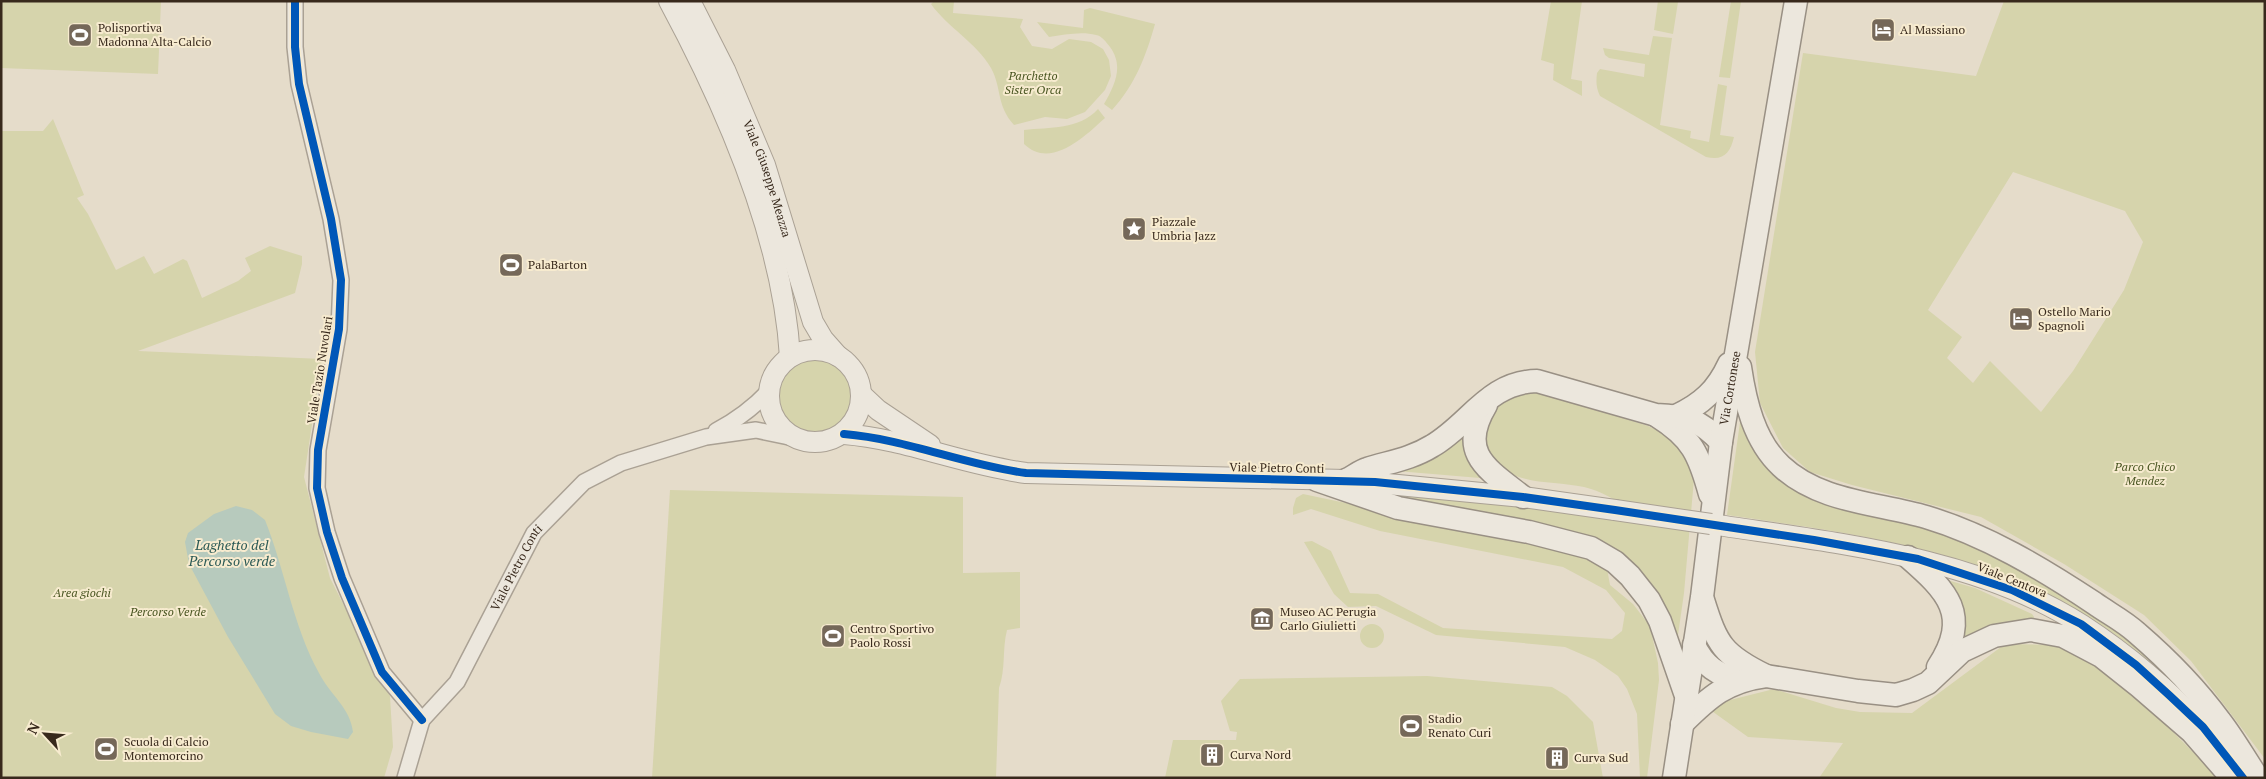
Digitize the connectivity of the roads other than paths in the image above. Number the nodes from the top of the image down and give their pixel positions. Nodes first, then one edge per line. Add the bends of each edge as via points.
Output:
1 (294, 1) edge
2 (669, 1) edge
3 (690, 1) edge
4 (1796, 1) edge
5 (1737, 345) junction
6 (838, 356) junction
7 (790, 358) junction
8 (769, 391) junction
9 (862, 395) junction
10 (1492, 396) junction
11 (1666, 415) junction
12 (844, 434) junction
13 (706, 437) junction
14 (794, 438) junction
15 (1721, 442) junction
16 (949, 457) junction
17 (1317, 480) junction
18 (1346, 480) junction
19 (1523, 497) junction
20 (1712, 514) junction
21 (1908, 557) junction
22 (1702, 597) junction
23 (1694, 645) junction
24 (1766, 676) junction
25 (1740, 680) junction
26 (1928, 683) junction
27 (1686, 697) junction
28 (422, 720) junction
29 (1682, 724) junction
30 (405, 778) edge
31 (1674, 778) edge
32 (2232, 778) edge
33 (2243, 778) edge
34 (2258, 778) edge

1 - 28 street, Viale Tazio Nuvolari via 299,84 331,219 341,280 339,330 318,450 317,488 326,532 342,578 382,672
2 - 7 street, Viale Giuseppe Meazza via 724,114 753,190 778,269 788,320
3 - 6 street, Viale Giuseppe Meazza via 725,70 762,157 814,322 822,339
4 - 5 main road, Via Cortonese
5 - 11 main road via 1722,379 1711,394 1695,407
5 - 15 main road, Via Cortonese
5 - 34 main road via 1746,404 1761,440 1780,466 1825,492 1927,517 1995,544 2068,586 2136,632 2177,672 2220,720
6 - 7 street via 814,350
6 - 9 street via 851,366 859,379
7 - 8 street, Viale Pietro Conti via 780,366
8 - 13 street, Viale Pietro Conti via 738,419
8 - 14 street via 769,405 774,418 782,430
9 - 12 street via 854,423
9 - 16 street, Viale Pietro Conti via 907,431
10 - 11 main road via 1520,381 1537,381
10 - 18 main road via 1433,446 1417,455 1365,470
10 - 19 main road via 1477,420 1473,435 1475,450 1490,473
11 - 15 main road via 1701,423
11 - 20 main road via 1697,454
12 - 14 street, Viale Pietro Conti via 819,443
12 - 16 street, Viale Pietro Conti via 868,436
13 - 14 street, Viale Pietro Conti via 756,430
13 - 28 street, Viale Pietro Conti via 621,463 584,482 561,504 534,533 457,682
15 - 20 main road, Via Cortonese
16 - 17 street, Viale Pietro Conti via 1026,473
17 - 18 street, Viale Pietro Conti
17 - 27 main road via 1398,508 1529,532 1591,548 1615,562 1649,600 1660,621
18 - 19 street, Viale Pietro Conti
19 - 20 street, Viale Pietro Conti, bridge via 1615,510
20 - 21 street, Viale Centova via 1814,540
20 - 22 main road, Via Cortonese
21 - 26 main road via 1940,586 1951,602 1954,625 1950,644
21 - 33 street, Viale Centova via 2012,590 2081,624 2136,665 2203,727
22 - 23 main road, Via Cortonese
22 - 24 main road via 1711,626 1724,650
23 - 25 main road via 1712,670
23 - 27 main road, Via Cortonese
24 - 25 main road
24 - 26 main road via 1896,695
25 - 29 main road via 1722,689
26 - 32 main road via 1962,651 1994,636 2031,630 2063,636 2101,656 2140,687 2192,732
27 - 29 main road, Via Cortonese
28 - 30 street, Viale Pietro Conti
29 - 31 main road, Via Cortonese

